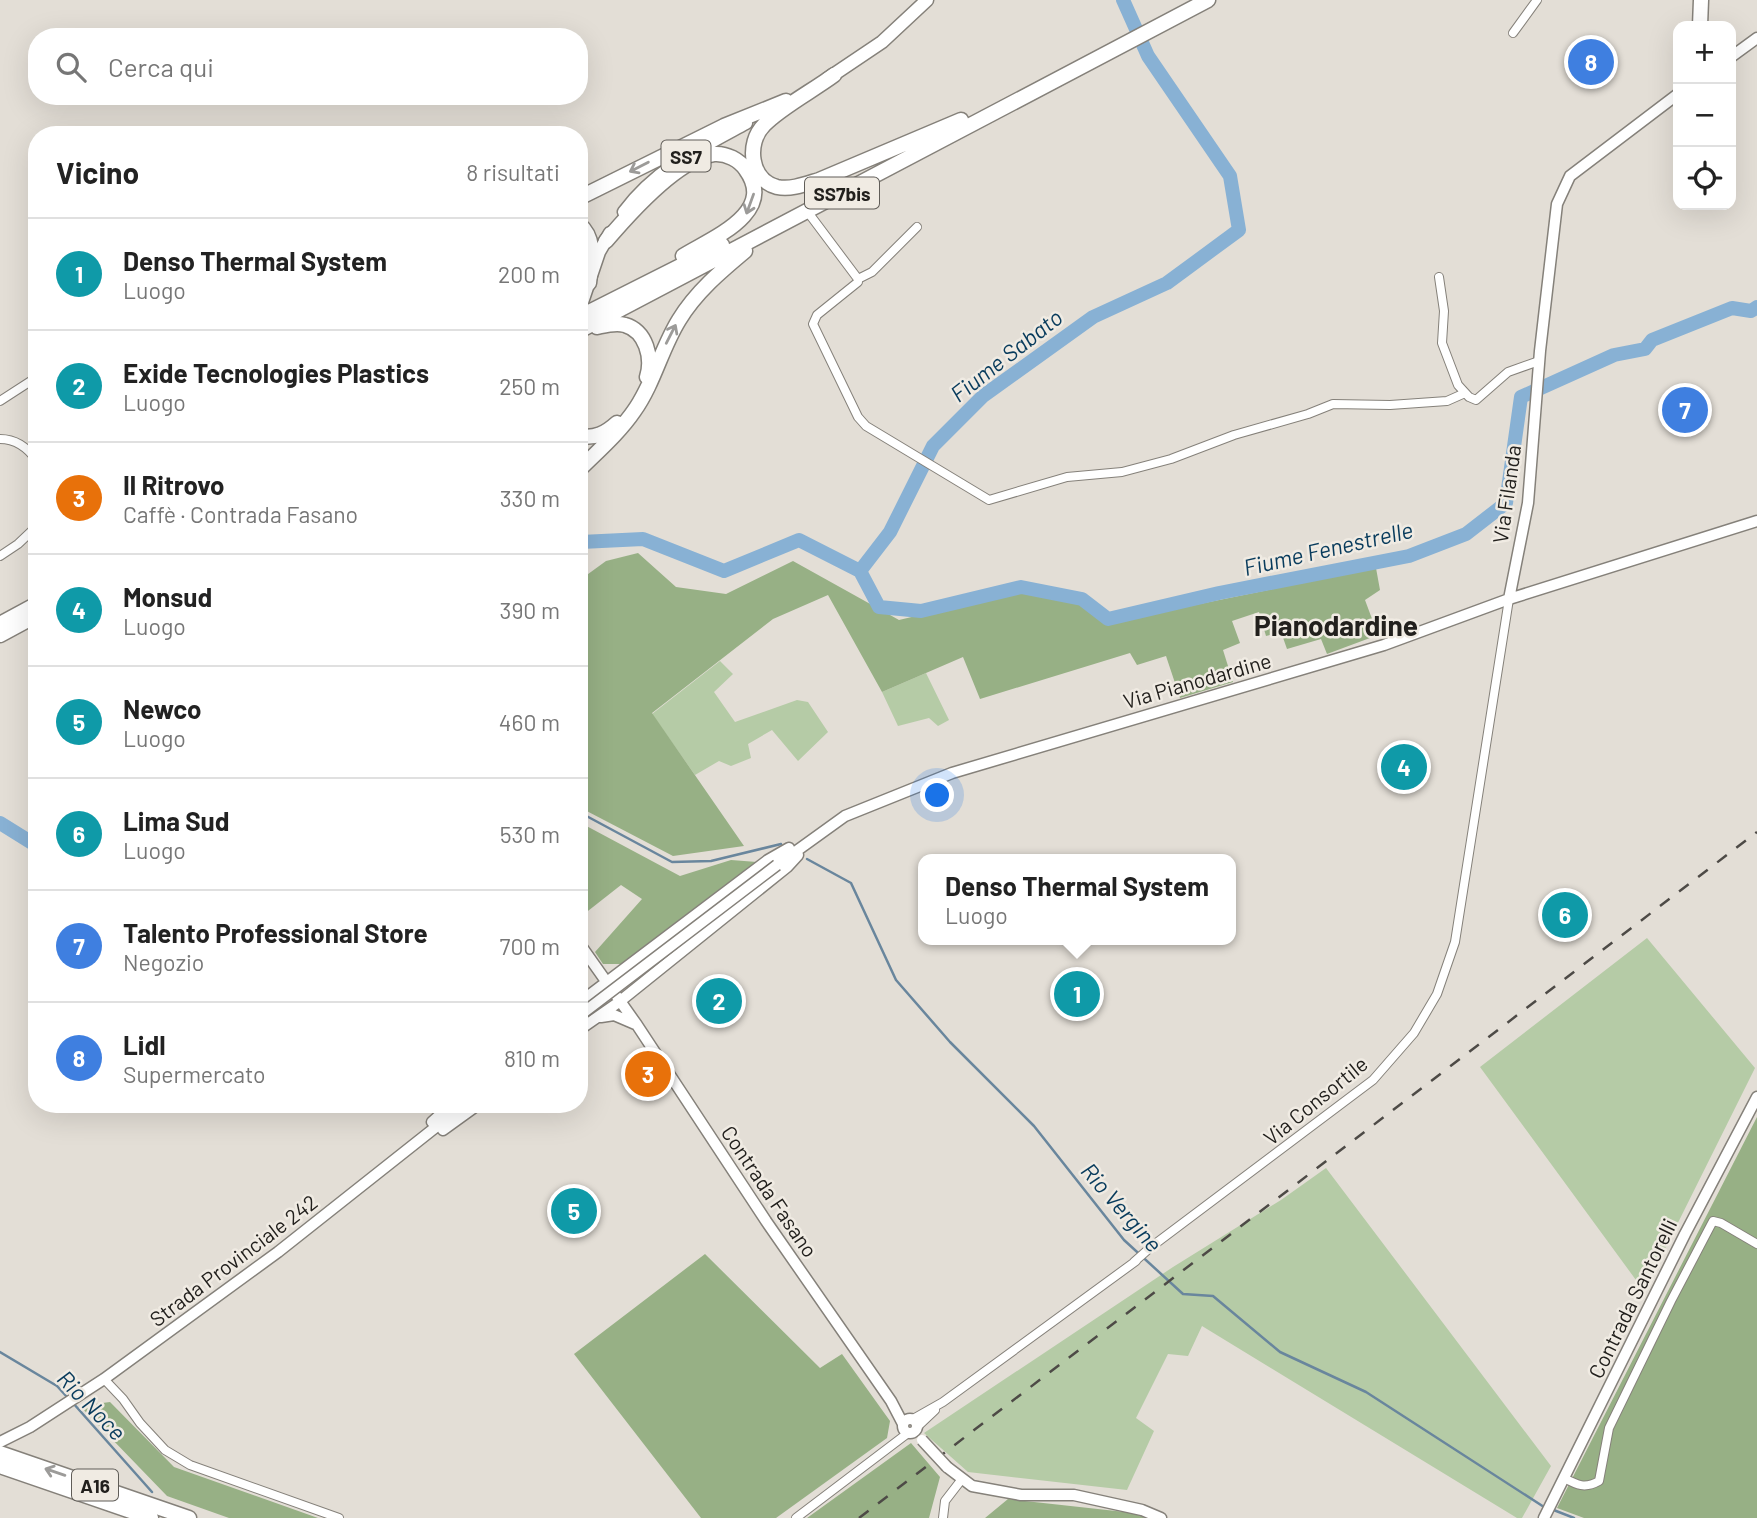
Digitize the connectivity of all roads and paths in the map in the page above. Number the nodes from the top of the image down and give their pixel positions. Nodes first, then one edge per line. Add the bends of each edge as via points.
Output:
1 (927, 0) edge
2 (1191, 0) edge
3 (1208, 0) edge
4 (1537, 0) edge
5 (1701, 0) edge
6 (1160, 20) junction
7 (1700, 21) edge
8 (1513, 33) dead end
9 (1757, 38) edge
10 (1103, 51) junction
11 (1736, 52) edge
12 (834, 75) junction
13 (1673, 98) edge
14 (791, 99) junction
15 (961, 120) junction
16 (588, 193) edge
17 (807, 211) junction
18 (780, 225) junction
19 (917, 226) dead end
20 (588, 236) edge
21 (606, 241) junction
22 (1439, 277) dead end
23 (858, 279) junction
24 (589, 283) joint
25 (588, 312) edge
26 (588, 312) edge
27 (588, 327) edge
28 (588, 330) edge
29 (1539, 361) junction
30 (28, 383) edge
31 (1465, 393) junction
32 (0, 401) edge
33 (588, 438) edge
34 (0, 439) edge
35 (28, 450) edge
36 (588, 461) edge
37 (1757, 521) edge
38 (28, 535) edge
39 (0, 556) edge
40 (1508, 599) junction
41 (28, 609) edge
42 (28, 620) edge
43 (0, 624) edge
44 (0, 635) edge
45 (814, 837) junction
46 (588, 956) edge
47 (593, 964) junction
48 (621, 971) junction
49 (642, 981) junction
50 (606, 983) junction
51 (590, 995) joint
52 (619, 1002) junction
53 (588, 1009) edge
54 (598, 1017) junction
55 (634, 1022) junction
56 (588, 1024) edge
57 (1756, 1099) edge
58 (451, 1113) edge
59 (466, 1113) edge
60 (407, 1150) junction
61 (1757, 1244) edge
62 (104, 1379) junction
63 (911, 1428) junction
64 (2, 1445) edge
65 (0, 1466) edge
66 (1564, 1478) junction
67 (962, 1479) junction
68 (151, 1518) edge
69 (189, 1518) edge
70 (339, 1518) edge
71 (796, 1518) edge
72 (943, 1518) edge
73 (1161, 1518) edge
74 (1544, 1518) edge

1 - 12 main road, SS7 via 882,42
2 - 6 highway, SS7bis
3 - 6 highway, SS7bis
4 - 8 street
5 - 7 highway
6 - 10 highway, SS7bis
9 - 11 street
10 - 15 highway, SS7bis
10 - 17 highway, SS7bis
12 - 14 main road, SS7
12 - 15 highway via 758,133 752,154 763,179 778,187 798,187
13 - 29 street via 1570,176 1557,204
14 -> 16 highway, SS7 via 724,125
14 - 21 main road, SS7 via 668,167 639,193
15 - 25 highway, SS7bis
17 - 18 highway, SS7bis
17 - 23 street
18 - 27 highway, SS7bis
36 -> 18 highway via 635,411 679,320 697,295
19 - 23 street via 872,272
20 - 24 highway via 592,251
21 - 24 main road, SS7
21 -> 26 highway via 642,200 697,160 714,154 726,156 738,161 752,179 752,207 742,219
22 - 31 street via 1442,343
23 - 31 street via 817,314 813,324 858,417 981,496 996,499 1067,477 1122,472 1171,459 1333,404 1447,401
28 - 33 highway via 613,323 626,325 638,333 650,360 645,384 621,419
29 - 31 street via 1508,372 1476,400
29 - 40 street, Via Filanda via 1528,503
30 - 32 street
34 - 35 street
37 - 40 street, Via Pianodardine
38 - 39 street
40 - 45 street, Via Pianodardine via 1384,645 952,773 845,816
40 - 63 street, Via Consortile via 1455,942 1437,994 1414,1033 1373,1080
41 - 43 highway
42 - 44 highway
45 - 48 street via 768,860
45 - 49 street via 787,867
45 - 53 street, bridge
46 - 47 street, Contrada Fasano
47 - 48 street
47 - 50 street, Contrada Fasano
47 - 51 street
48 - 50 street
49 - 52 street
49 - 55 street via 635,996
50 - 51 street
50 - 52 street, Contrada Fasano
52 - 54 street
52 - 55 street, Contrada Fasano
54 - 55 street via 614,1015
54 - 56 street
55 - 63 street, Contrada Fasano
57 - 66 street, Contrada Santorelli
58 - 60 street
59 - 60 street
60 - 62 street, Strada Provinciale 242 via 278,1252
61 - 66 street via 1713,1221 1609,1428 1599,1481 1580,1486
62 - 64 street, Strada Provinciale 242
62 - 70 street via 165,1450 190,1465
63 - 67 street, bridge
63 - 71 street, Via Consortile
69 -> 64 highway, A16
65 - 68 highway, A16
66 - 74 street, Contrada Santorelli
67 - 72 street via 945,1501
67 - 73 street via 972,1486 1021,1495 1074,1495

